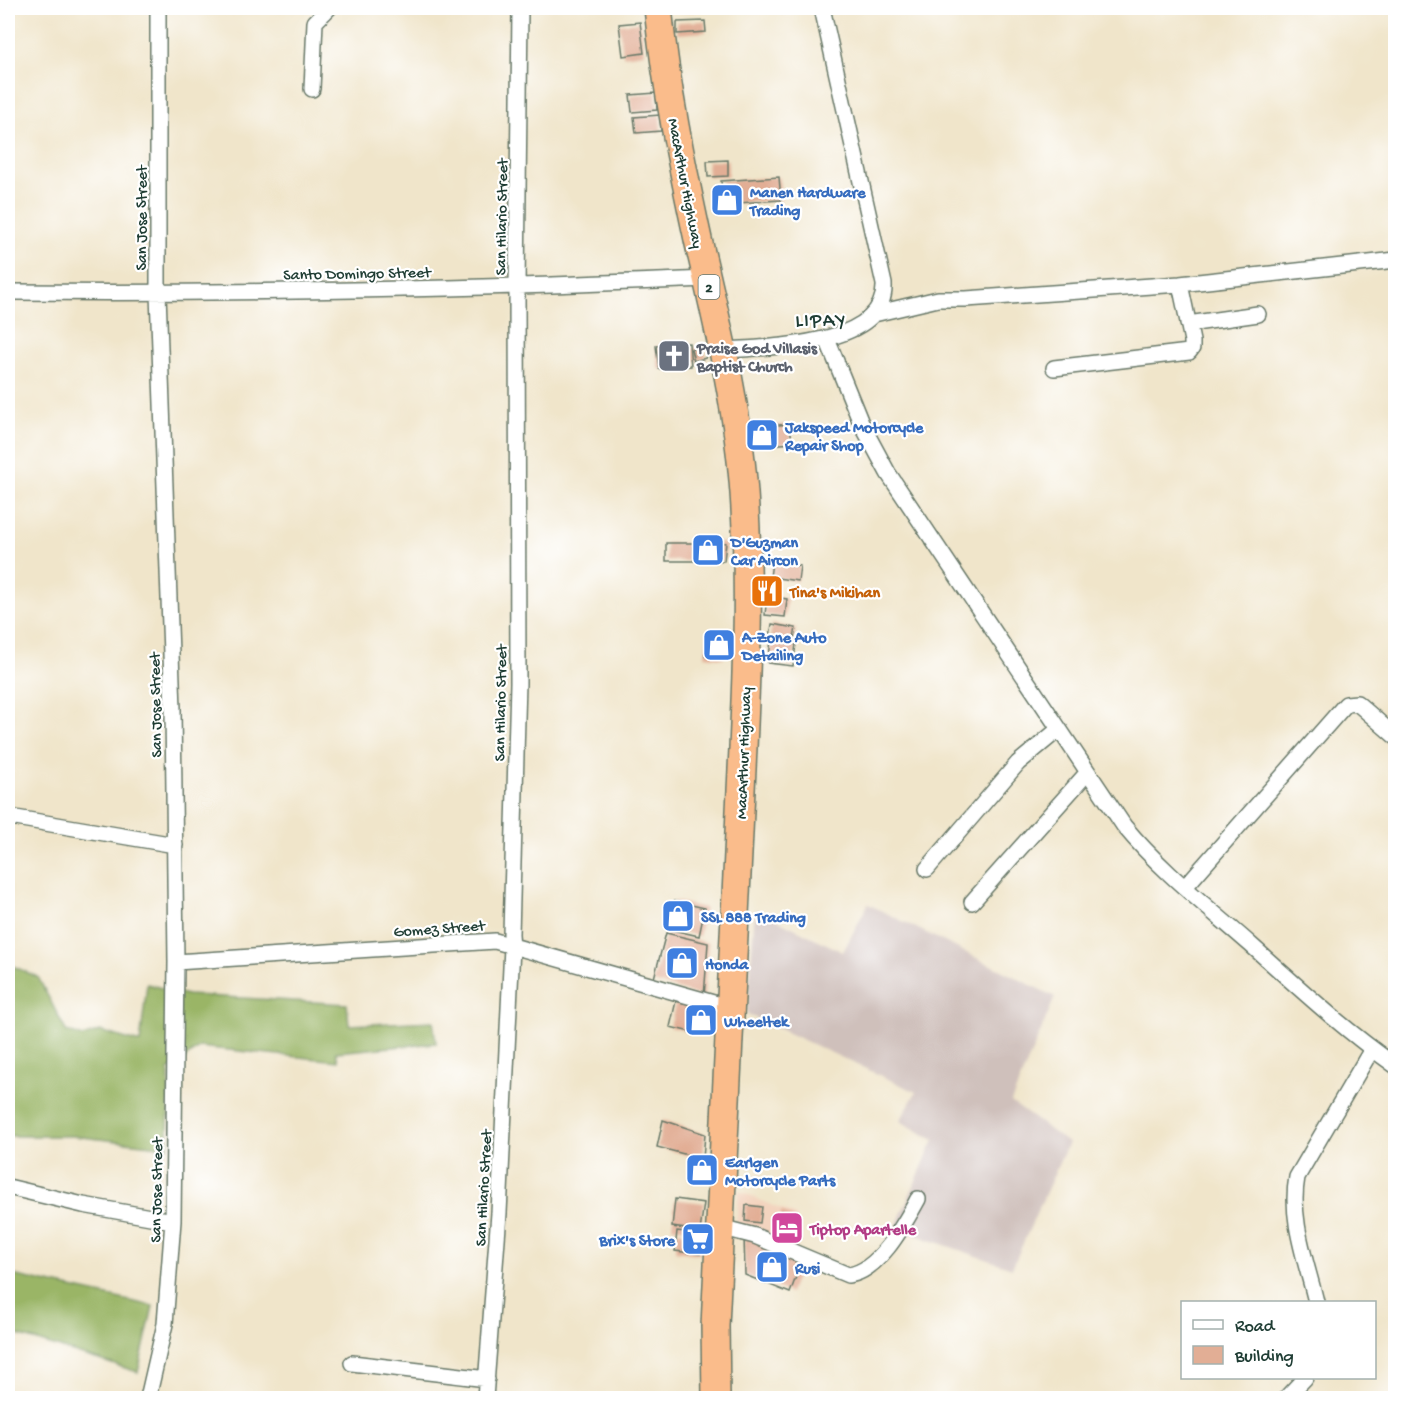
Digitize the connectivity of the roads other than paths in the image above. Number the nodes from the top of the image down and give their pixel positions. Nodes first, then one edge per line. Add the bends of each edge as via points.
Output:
1 (158, 8) edge
2 (329, 8) edge
3 (520, 8) edge
4 (658, 8) edge
5 (822, 8) edge
6 (312, 89) dead end
7 (1395, 260) edge
8 (707, 279) junction
9 (1180, 284) junction
10 (517, 287) junction
11 (8, 292) edge
12 (158, 293) junction
13 (874, 314) junction
14 (1258, 314) dead end
15 (1188, 324) junction
16 (827, 339) junction
17 (724, 350) junction
18 (1054, 368) dead end
19 (1059, 729) junction
20 (1395, 737) edge
21 (1088, 772) junction
22 (10, 817) dead end
23 (175, 845) junction
24 (927, 869) dead end
25 (1185, 886) junction
26 (972, 902) dead end
27 (512, 947) junction
28 (176, 962) junction
29 (731, 1008) junction
30 (1372, 1049) junction
31 (1395, 1066) edge
32 (8, 1187) edge
33 (918, 1199) dead end
34 (173, 1221) junction
35 (720, 1227) junction
36 (1316, 1301) edge
37 (352, 1363) dead end
38 (487, 1379) junction
39 (1303, 1379) edge
40 (148, 1398) edge
41 (485, 1398) edge
42 (716, 1398) edge
43 (1286, 1398) edge

1 - 12 street, San Jose Street
2 - 6 street via 315,22
3 - 10 street, San Hilario Street
4 - 8 highway, MacArthur Highway / 2 via 685,177
5 - 13 street via 884,284 884,295
7 - 9 street
8 - 10 street, Santo Domingo Street
8 - 17 highway, MacArthur Highway / 2
9 - 13 street via 938,299
9 - 15 street
10 - 12 street, Santo Domingo Street
10 - 27 street, San Hilario Street via 518,683
11 - 12 street, Santo Domingo Street
12 - 23 street, San Jose Street
13 - 16 street
14 - 15 street
15 - 18 street via 1192,348 1187,354
16 - 17 street
16 - 19 street via 861,423 888,473
17 - 29 highway, MacArthur Highway / 2 via 743,483 747,567
19 - 21 street
19 - 24 street via 1018,763
20 - 25 street via 1357,703 1346,704
21 - 25 street via 1142,848
21 - 26 street
22 - 23 street
23 - 28 street, San Jose Street
25 - 30 street
27 - 28 street, Gomez Street via 495,941
27 - 29 street, Gomez Street
27 - 38 street, San Hilario Street
28 - 34 street, San Jose Street
29 - 35 highway, MacArthur Highway / 2
30 - 31 street
30 - 36 street via 1300,1170 1296,1185 1298,1225
32 - 34 street
33 - 35 street via 875,1262 859,1274 848,1275 755,1236
34 - 40 street, San Jose Street via 165,1324
35 - 42 highway, MacArthur Highway / 2
37 - 38 street
38 - 41 street, San Hilario Street
39 - 43 street

